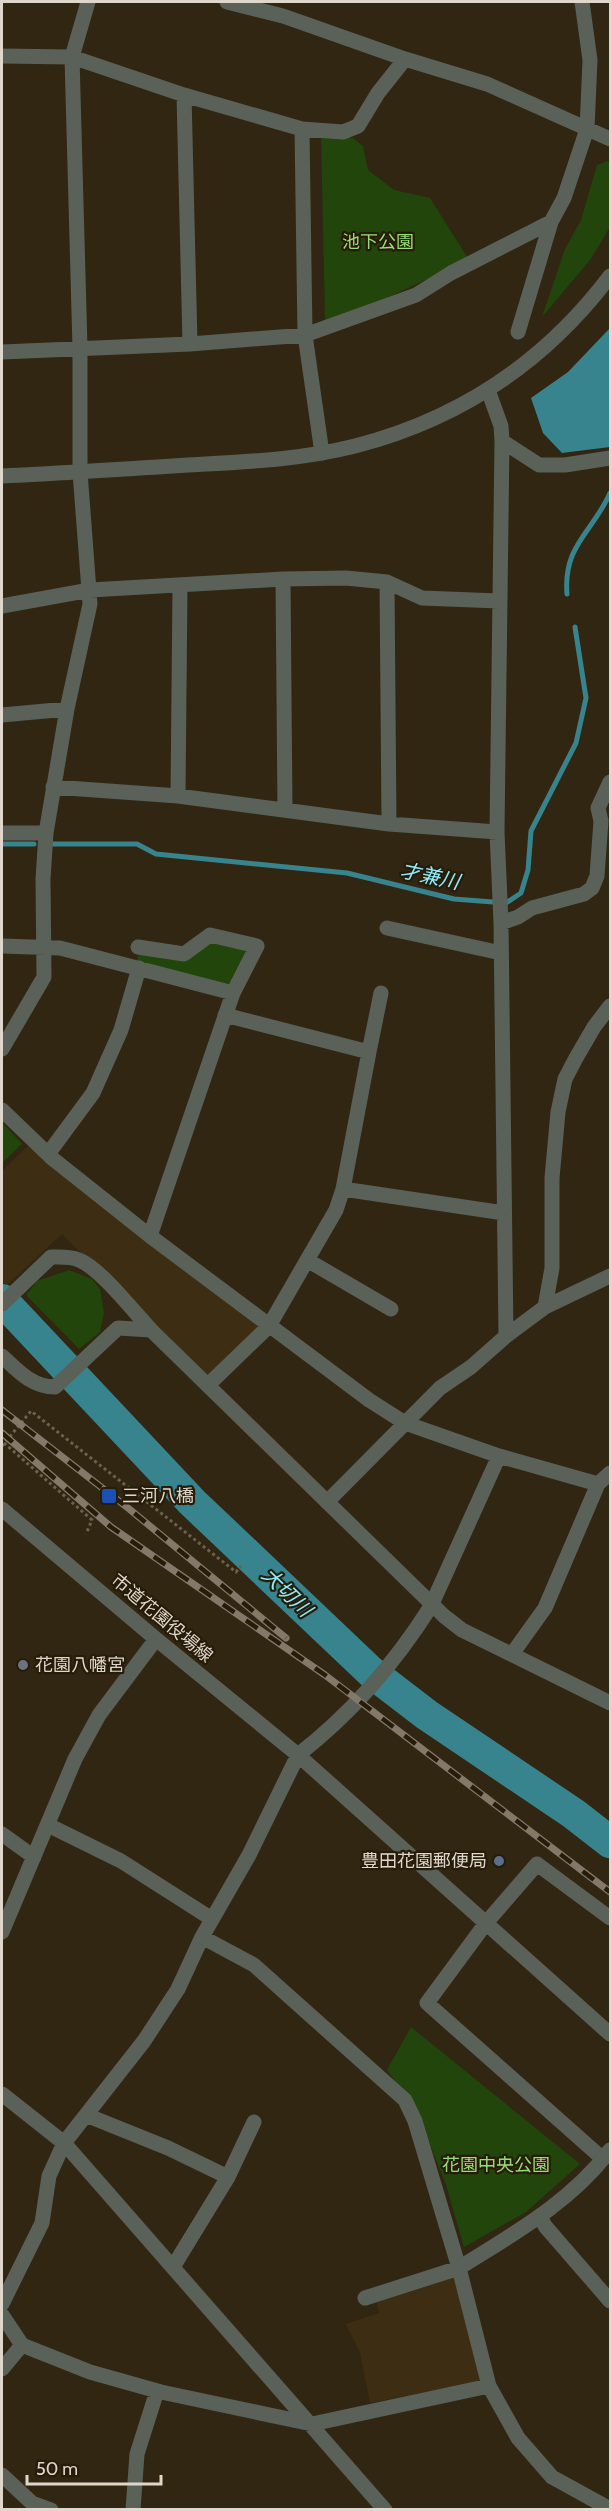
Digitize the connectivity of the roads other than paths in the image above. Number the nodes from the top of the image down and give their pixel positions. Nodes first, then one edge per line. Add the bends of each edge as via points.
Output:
1 (88, 2) edge
2 (227, 2) edge
3 (582, 2) edge
4 (2, 56) edge
5 (72, 57) junction
6 (405, 59) junction
7 (184, 95) junction
8 (302, 129) junction
9 (587, 129) junction
10 (610, 139) edge
11 (551, 222) junction
12 (610, 276) edge
13 (518, 332) dead end
14 (305, 335) junction
15 (190, 344) junction
16 (80, 348) junction
17 (2, 352) edge
18 (488, 390) junction
19 (502, 441) junction
20 (322, 453) junction
21 (610, 458) edge
22 (80, 472) junction
23 (2, 476) edge
24 (283, 579) junction
25 (387, 582) junction
26 (180, 586) junction
27 (90, 590) junction
28 (499, 601) junction
29 (2, 606) edge
30 (67, 709) junction
31 (2, 716) edge
32 (610, 782) edge
33 (53, 787) junction
34 (178, 796) junction
35 (285, 810) junction
36 (389, 824) junction
37 (497, 832) junction
38 (2, 833) edge
39 (46, 833) junction
40 (500, 909) junction
41 (387, 928) dead end
42 (2, 946) edge
43 (44, 946) junction
44 (138, 946) dead end
45 (501, 953) junction
46 (139, 968) junction
47 (233, 993) junction
48 (381, 993) dead end
49 (609, 1011) edge
50 (225, 1015) junction
51 (2, 1049) edge
52 (369, 1052) junction
53 (2, 1110) edge
54 (48, 1154) junction
55 (343, 1189) junction
56 (504, 1213) junction
57 (150, 1236) junction
58 (307, 1260) junction
59 (610, 1276) edge
60 (117, 1294) junction
61 (2, 1304) edge
62 (545, 1307) junction
63 (391, 1309) dead end
64 (269, 1326) junction
65 (118, 1328) junction
66 (151, 1330) junction
67 (506, 1336) junction
68 (2, 1356) edge
69 (208, 1384) junction
70 (405, 1423) junction
71 (499, 1456) junction
72 (610, 1473) edge
73 (598, 1484) junction
74 (327, 1502) junction
75 (2, 1509) edge
76 (431, 1606) junction
77 (156, 1639) junction
78 (513, 1654) junction
79 (610, 1703) edge
80 (298, 1755) junction
81 (48, 1825) junction
82 (2, 1834) edge
83 (34, 1857) junction
84 (610, 1918) edge
85 (212, 1919) junction
86 (486, 1923) junction
87 (2, 1932) edge
88 (202, 1937) junction
89 (610, 2034) edge
90 (2, 2094) edge
91 (86, 2115) junction
92 (254, 2122) dead end
93 (64, 2143) junction
94 (607, 2155) edge
95 (228, 2177) junction
96 (540, 2216) junction
97 (173, 2267) junction
98 (459, 2268) junction
99 (365, 2298) dead end
100 (610, 2301) edge
101 (2, 2304) edge
102 (2, 2315) edge
103 (22, 2345) junction
104 (2, 2369) edge
105 (489, 2386) junction
106 (157, 2391) junction
107 (312, 2424) junction
108 (2, 2475) edge
109 (610, 2508) edge
110 (51, 2510) edge
111 (133, 2510) edge
112 (385, 2510) edge

1 - 5 street
2 - 6 street via 283,16
3 - 9 street via 590,60
4 - 5 street
5 - 7 street
5 - 16 street
6 - 8 street via 358,126 343,132
6 - 9 street via 487,84
7 - 8 street
7 - 15 street
8 - 14 street
9 - 10 street
9 - 11 street via 564,198
11 - 13 street
11 - 14 street via 416,295
12 - 18 street via 522,368
14 - 15 street
14 - 20 street
15 - 16 street
16 - 17 street
16 - 22 street
18 - 19 street via 501,426
18 - 20 street via 419,426
19 - 21 street via 539,465
19 - 28 street
20 - 22 street
22 - 23 street
22 - 27 street
24 - 25 street
24 - 26 street
24 - 35 street
25 - 28 street via 422,598
25 - 36 street
26 - 27 street
26 - 34 street
27 - 29 street
27 - 30 street
28 - 37 street
30 - 31 street
30 - 33 street
32 - 40 street via 598,808 601,821 597,876 592,888 584,894 532,908 518,917
33 - 34 street
33 - 39 street
34 - 35 street
35 - 36 street
36 - 37 street
37 - 40 street
38 - 39 street
39 - 43 street
40 - 45 street
41 - 45 street
42 - 43 street
43 - 46 street
43 - 51 street via 44,978
44 - 47 street via 184,954 210,935 257,946
45 - 56 street
46 - 47 street
46 - 54 street via 121,1030 103,1072 77,1117
47 - 50 street
48 - 52 street
49 - 62 street via 594,1027 576,1058 565,1080 558,1112 552,1178 552,1269
50 - 52 street
50 - 57 street
52 - 55 street
53 - 54 street
54 - 57 street
55 - 56 street
55 - 58 street via 336,1210
56 - 67 street
57 - 64 street
58 - 63 street
58 - 64 street
59 - 62 street
60 - 61 street via 80,1260 51,1257
60 - 65 street
60 - 66 street
62 - 67 street
64 - 69 street
64 - 70 street
65 - 66 street
65 - 68 street via 55,1387 41,1387
66 - 69 street
67 - 70 street via 440,1388
69 - 74 street
70 - 71 street
70 - 74 street
71 - 73 street
71 - 76 street
72 - 73 street
73 - 78 street via 545,1608
74 - 76 street
75 - 77 street, 市道花園役場線
76 - 78 street via 462,1630
76 - 80 street via 366,1694
77 - 80 street, 市道花園役場線
77 - 81 street via 99,1715 75,1759
78 - 79 street
80 - 85 street via 249,1855
80 - 86 street, 市道花園役場線
81 - 83 street
81 - 85 street via 121,1861
82 - 83 street
83 - 87 street
84 - 86 street via 537,1864
85 - 88 street
86 - 89 street, 市道花園役場線
86 - 94 street via 427,2003
88 - 91 street via 178,1989 144,2041
88 - 98 street via 254,1965 405,2100
90 - 93 street
91 - 93 street
91 - 95 street
92 - 95 street
93 - 97 street
93 - 101 street via 49,2176 42,2223
94 - 96 street
95 - 97 street
96 - 98 street
96 - 100 street
97 - 107 street
98 - 99 street
98 - 105 street
102 - 103 street
103 - 104 street
103 - 106 street via 90,2372
105 - 107 street
105 - 109 street via 518,2438 552,2477
106 - 107 street
106 - 111 street via 137,2454
107 - 112 street
108 - 110 street via 32,2503

